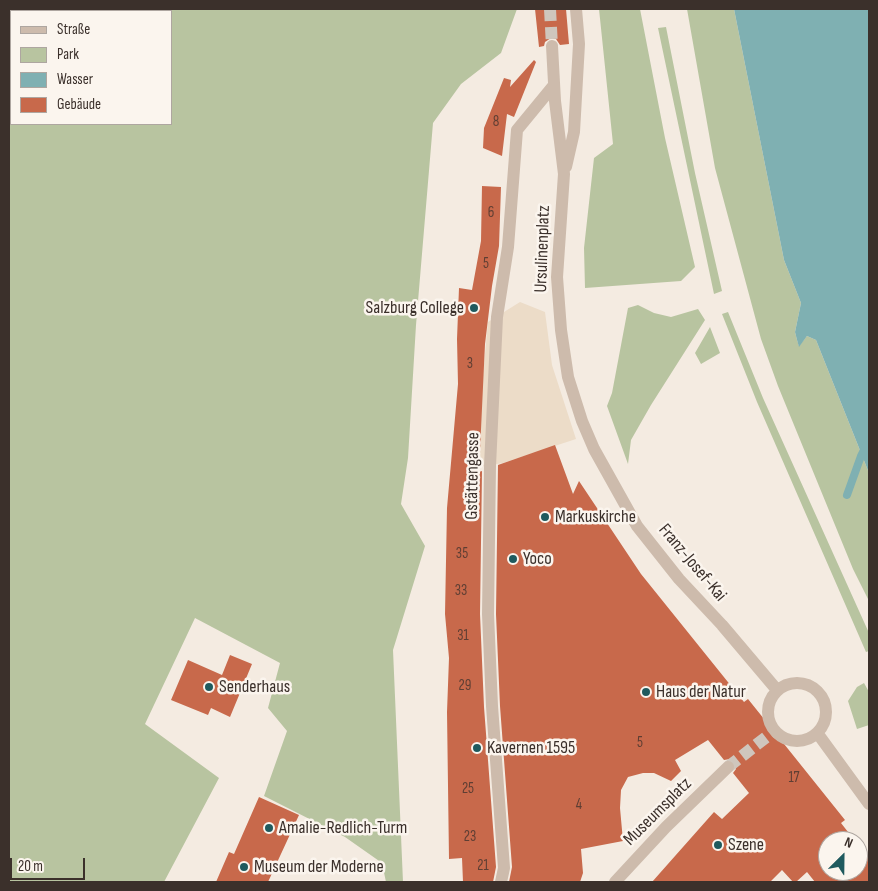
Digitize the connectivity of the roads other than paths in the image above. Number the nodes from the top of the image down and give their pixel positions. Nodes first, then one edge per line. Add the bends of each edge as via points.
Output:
1 (576, 9) edge
2 (552, 46) tunnel mouth
3 (554, 85) junction
4 (564, 174) junction
5 (594, 449) joint
6 (777, 690) junction
7 (818, 734) junction
8 (728, 767) tunnel mouth
9 (869, 804) edge
10 (500, 882) edge
11 (615, 882) edge

1 - 4 street via 579,44 574,132
2 - 3 street, Ursulinenplatz
3 - 4 street, Ursulinenplatz
3 - 10 street, Gstättengasse via 517,130 508,247 497,317 490,457 488,614 504,868
4 - 5 street, Ursulinenplatz via 557,277 561,330 568,377
5 - 6 street, Franz-Josef-Kai via 637,526 679,580
6 - 7 street via 791,683 807,684 822,695 827,707 826,722
6 - 7 street via 769,703 768,718 774,731 787,740 803,742
7 - 9 street
8 - 11 street, Museumsplatz

